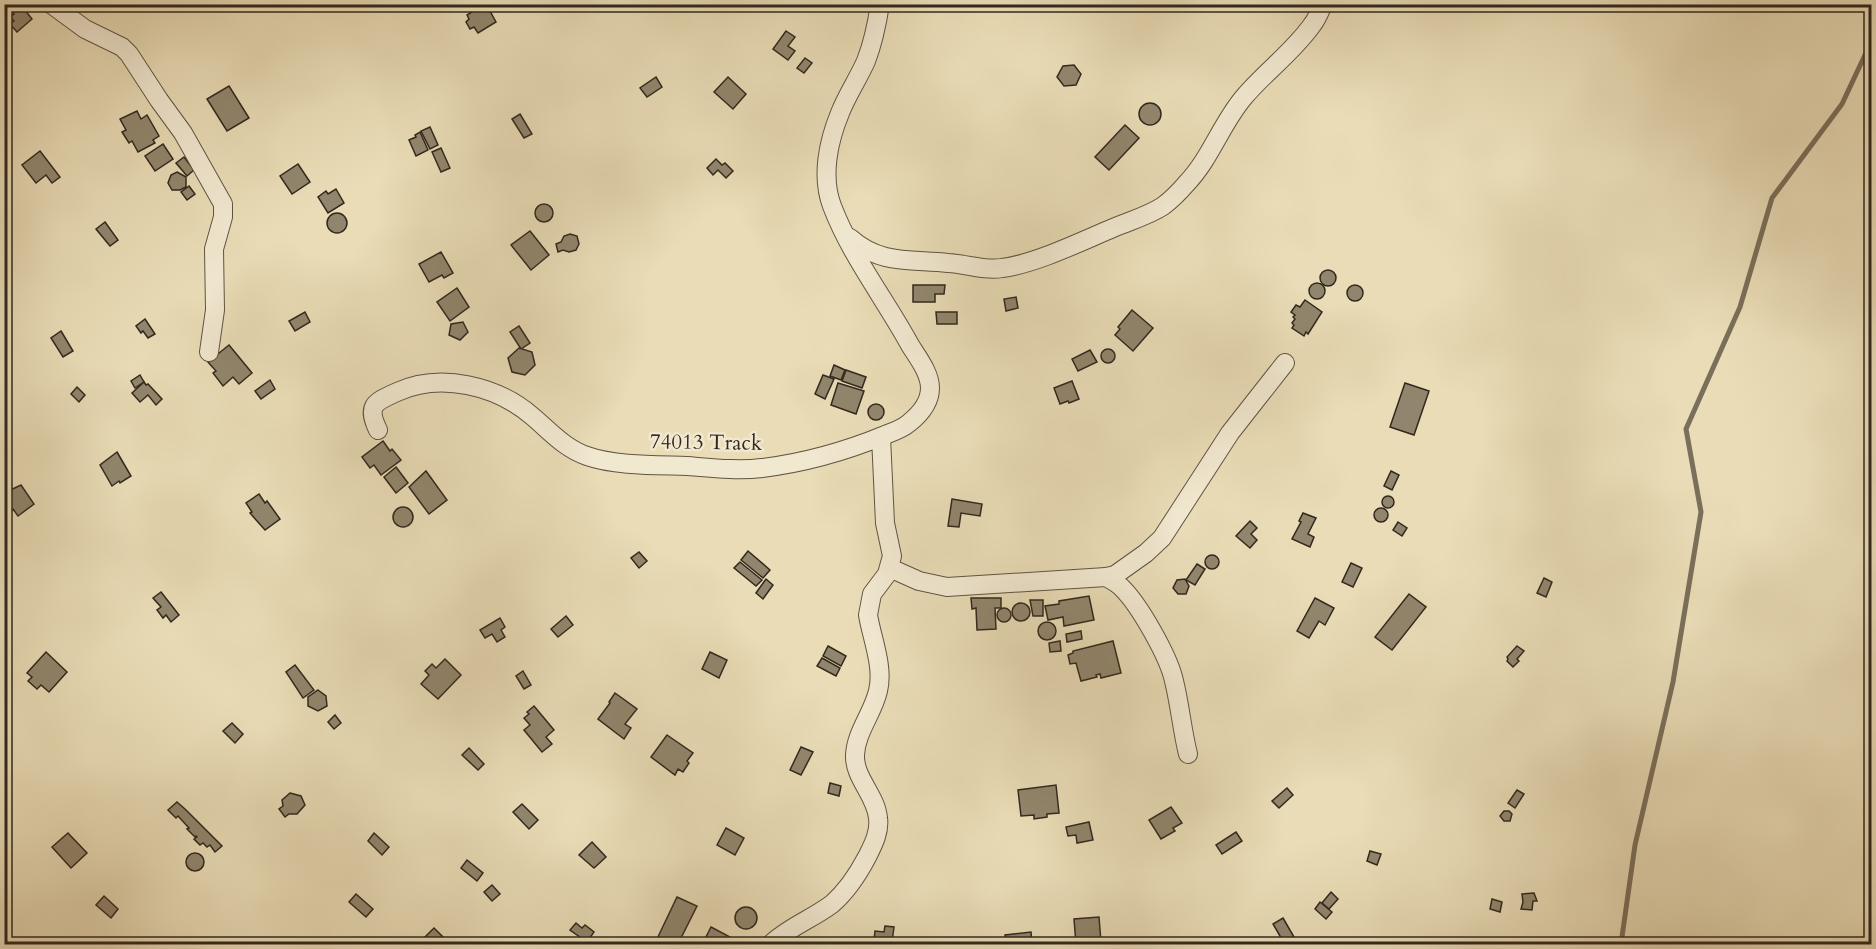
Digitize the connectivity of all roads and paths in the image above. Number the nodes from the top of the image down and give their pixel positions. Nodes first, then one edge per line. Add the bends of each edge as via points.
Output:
1 (51, 4) edge
2 (880, 4) edge
3 (1323, 4) edge
4 (844, 233) junction
5 (209, 352) dead end
6 (1285, 363) dead end
7 (378, 430) dead end
8 (881, 436) junction
9 (890, 568) junction
10 (1106, 577) junction
11 (1188, 754) dead end
12 (771, 945) edge

1 - 5 street via 129,54 183,133 223,204 214,249 215,310
2 - 4 street, 74013 Track via 867,58 840,113 829,147 825,181
3 - 4 street via 1313,24 1235,108 1187,184 1163,206 1140,217 1017,266 986,269 878,256 862,249
4 - 8 street, 74013 Track via 928,379 929,399 923,409 907,425
6 - 10 street via 1230,433 1162,538 1115,575
7 - 8 street, 74013 Track via 372,415 376,404 404,389 429,383 463,385 499,394 520,406 576,452 632,464 761,468 850,449
8 - 9 street
9 - 10 street via 947,587
9 - 12 street via 869,605 880,681 856,741 855,757 856,769 879,818 873,847 846,890
10 - 11 street via 1137,606 1161,647 1174,678

